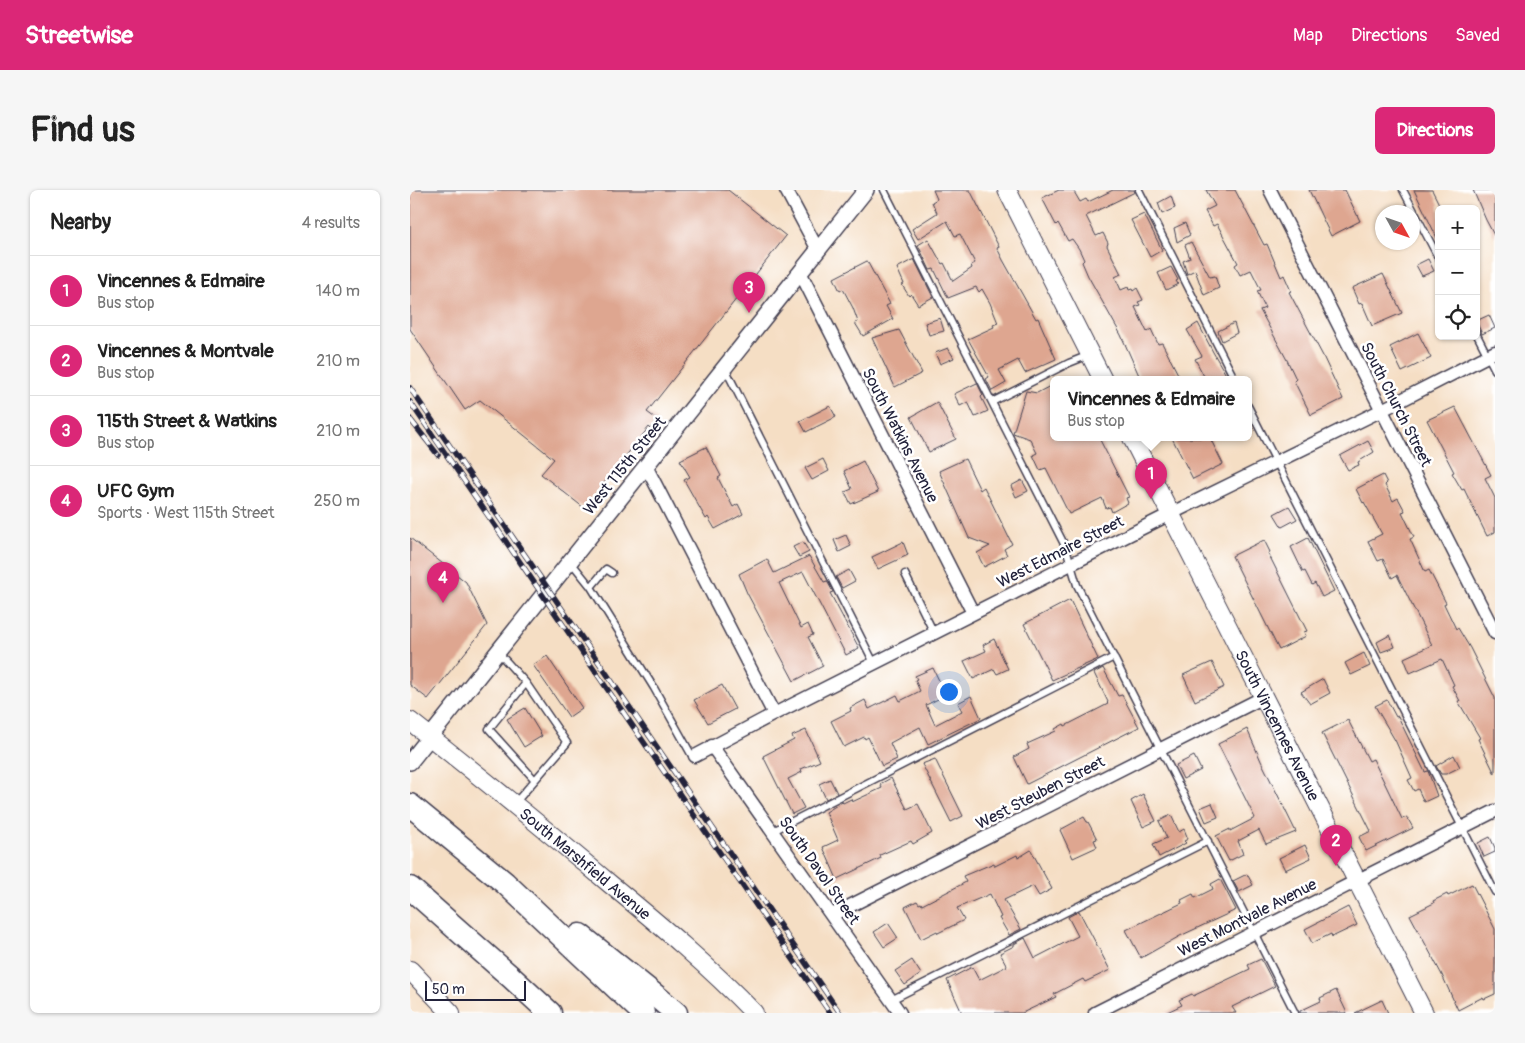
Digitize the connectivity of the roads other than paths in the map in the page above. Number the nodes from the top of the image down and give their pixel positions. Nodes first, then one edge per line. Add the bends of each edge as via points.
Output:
1 (786, 190) edge
2 (866, 190) edge
3 (884, 190) edge
4 (1007, 190) edge
5 (1139, 190) edge
6 (1270, 190) edge
7 (1404, 190) edge
8 (818, 250) junction
9 (1435, 251) edge
10 (800, 272) junction
11 (1480, 339) edge
12 (1090, 354) junction
13 (1491, 354) edge
14 (725, 367) junction
15 (1495, 370) edge
16 (1101, 376) edge
17 (1233, 376) edge
18 (992, 402) junction
19 (1382, 410) junction
20 (1252, 414) edge
21 (1134, 441) edge
22 (1276, 462) junction
23 (646, 466) junction
24 (1170, 514) junction
25 (570, 561) junction
26 (1071, 564) junction
27 (612, 573) dead end
28 (905, 574) dead end
29 (590, 587) junction
30 (973, 613) junction
31 (1495, 632) edge
32 (934, 633) junction
33 (498, 652) junction
34 (1114, 657) junction
35 (874, 663) junction
36 (526, 683) junction
37 (1264, 697) junction
38 (774, 714) junction
39 (410, 721) edge
40 (425, 743) junction
41 (712, 746) junction
42 (1161, 749) junction
43 (695, 756) joint
44 (410, 762) edge
45 (535, 780) junction
46 (514, 804) junction
47 (410, 805) edge
48 (1495, 811) edge
49 (1462, 827) junction
50 (773, 831) junction
51 (1208, 841) junction
52 (1356, 880) junction
53 (505, 883) junction
54 (416, 892) edge
55 (1495, 892) edge
56 (832, 915) junction
57 (1254, 932) junction
58 (410, 970) edge
59 (891, 1000) junction
60 (451, 1013) edge
61 (529, 1013) edge
62 (550, 1013) edge
63 (644, 1013) edge
64 (676, 1013) edge
65 (754, 1013) edge
66 (900, 1013) edge
67 (1095, 1013) edge
68 (1295, 1013) edge
69 (1424, 1013) edge

1 - 8 street
2 - 8 street, West 115th Street
3 - 18 lane
4 - 12 main road
5 - 17 lane
6 - 19 street, South Church Street
7 - 9 lane
8 - 10 street, West 115th Street
10 - 14 street, West 115th Street
10 - 30 street, South Watkins Avenue
11 - 13 lane
12 - 16 main road
12 - 18 lane
13 - 15 lane
13 - 19 street, West Edmaire Street
14 - 23 street, West 115th Street
14 - 35 lane
18 - 26 lane via 1066,548
19 - 22 street, West Edmaire Street
19 - 31 street, South Church Street
20 - 22 lane
21 - 24 main road, South Vincennes Avenue
22 - 24 street, West Edmaire Street
22 - 49 lane
23 - 25 street, West 115th Street
23 - 38 street
24 - 26 street, West Edmaire Street
24 - 37 main road, South Vincennes Avenue
25 - 29 lane
25 - 33 street, West 115th Street
26 - 30 street, West Edmaire Street
26 - 34 lane via 1077,585
27 - 29 lane via 606,569
28 - 32 lane
29 - 43 lane
30 - 32 street, West Edmaire Street
32 - 35 street, West Edmaire Street
33 - 36 lane
33 - 40 street, West 115th Street
34 - 42 lane
34 - 50 lane
35 - 38 street, West Edmaire Street
36 - 45 lane via 567,743
36 - 45 lane via 489,729
37 - 42 street, West Steuben Street
37 - 52 main road, South Vincennes Avenue
38 - 41 street, West Edmaire Street
39 - 40 main road, South Marshfield Avenue
40 - 44 street, West 115th Street
40 - 46 main road, South Marshfield Avenue
41 - 43 street, West Edmaire Street
41 - 50 street, South Davol Street
42 - 51 lane
42 - 56 street, West Steuben Street
45 - 46 lane
46 - 65 main road, South Marshfield Avenue via 673,936
47 - 53 highway
48 - 49 street, West Montvale Avenue
49 - 52 street, West Montvale Avenue
49 - 55 lane
50 - 56 street, South Davol Street
51 - 57 lane
51 - 59 lane
52 - 57 street, West Montvale Avenue
52 - 69 main road, South Vincennes Avenue
53 - 63 highway
53 - 64 highway via 587,940
54 - 61 highway
54 - 62 highway
56 - 59 street, South Davol Street
57 - 67 street, West Montvale Avenue
57 - 68 lane
58 - 60 main road
59 - 66 street, South Davol Street

